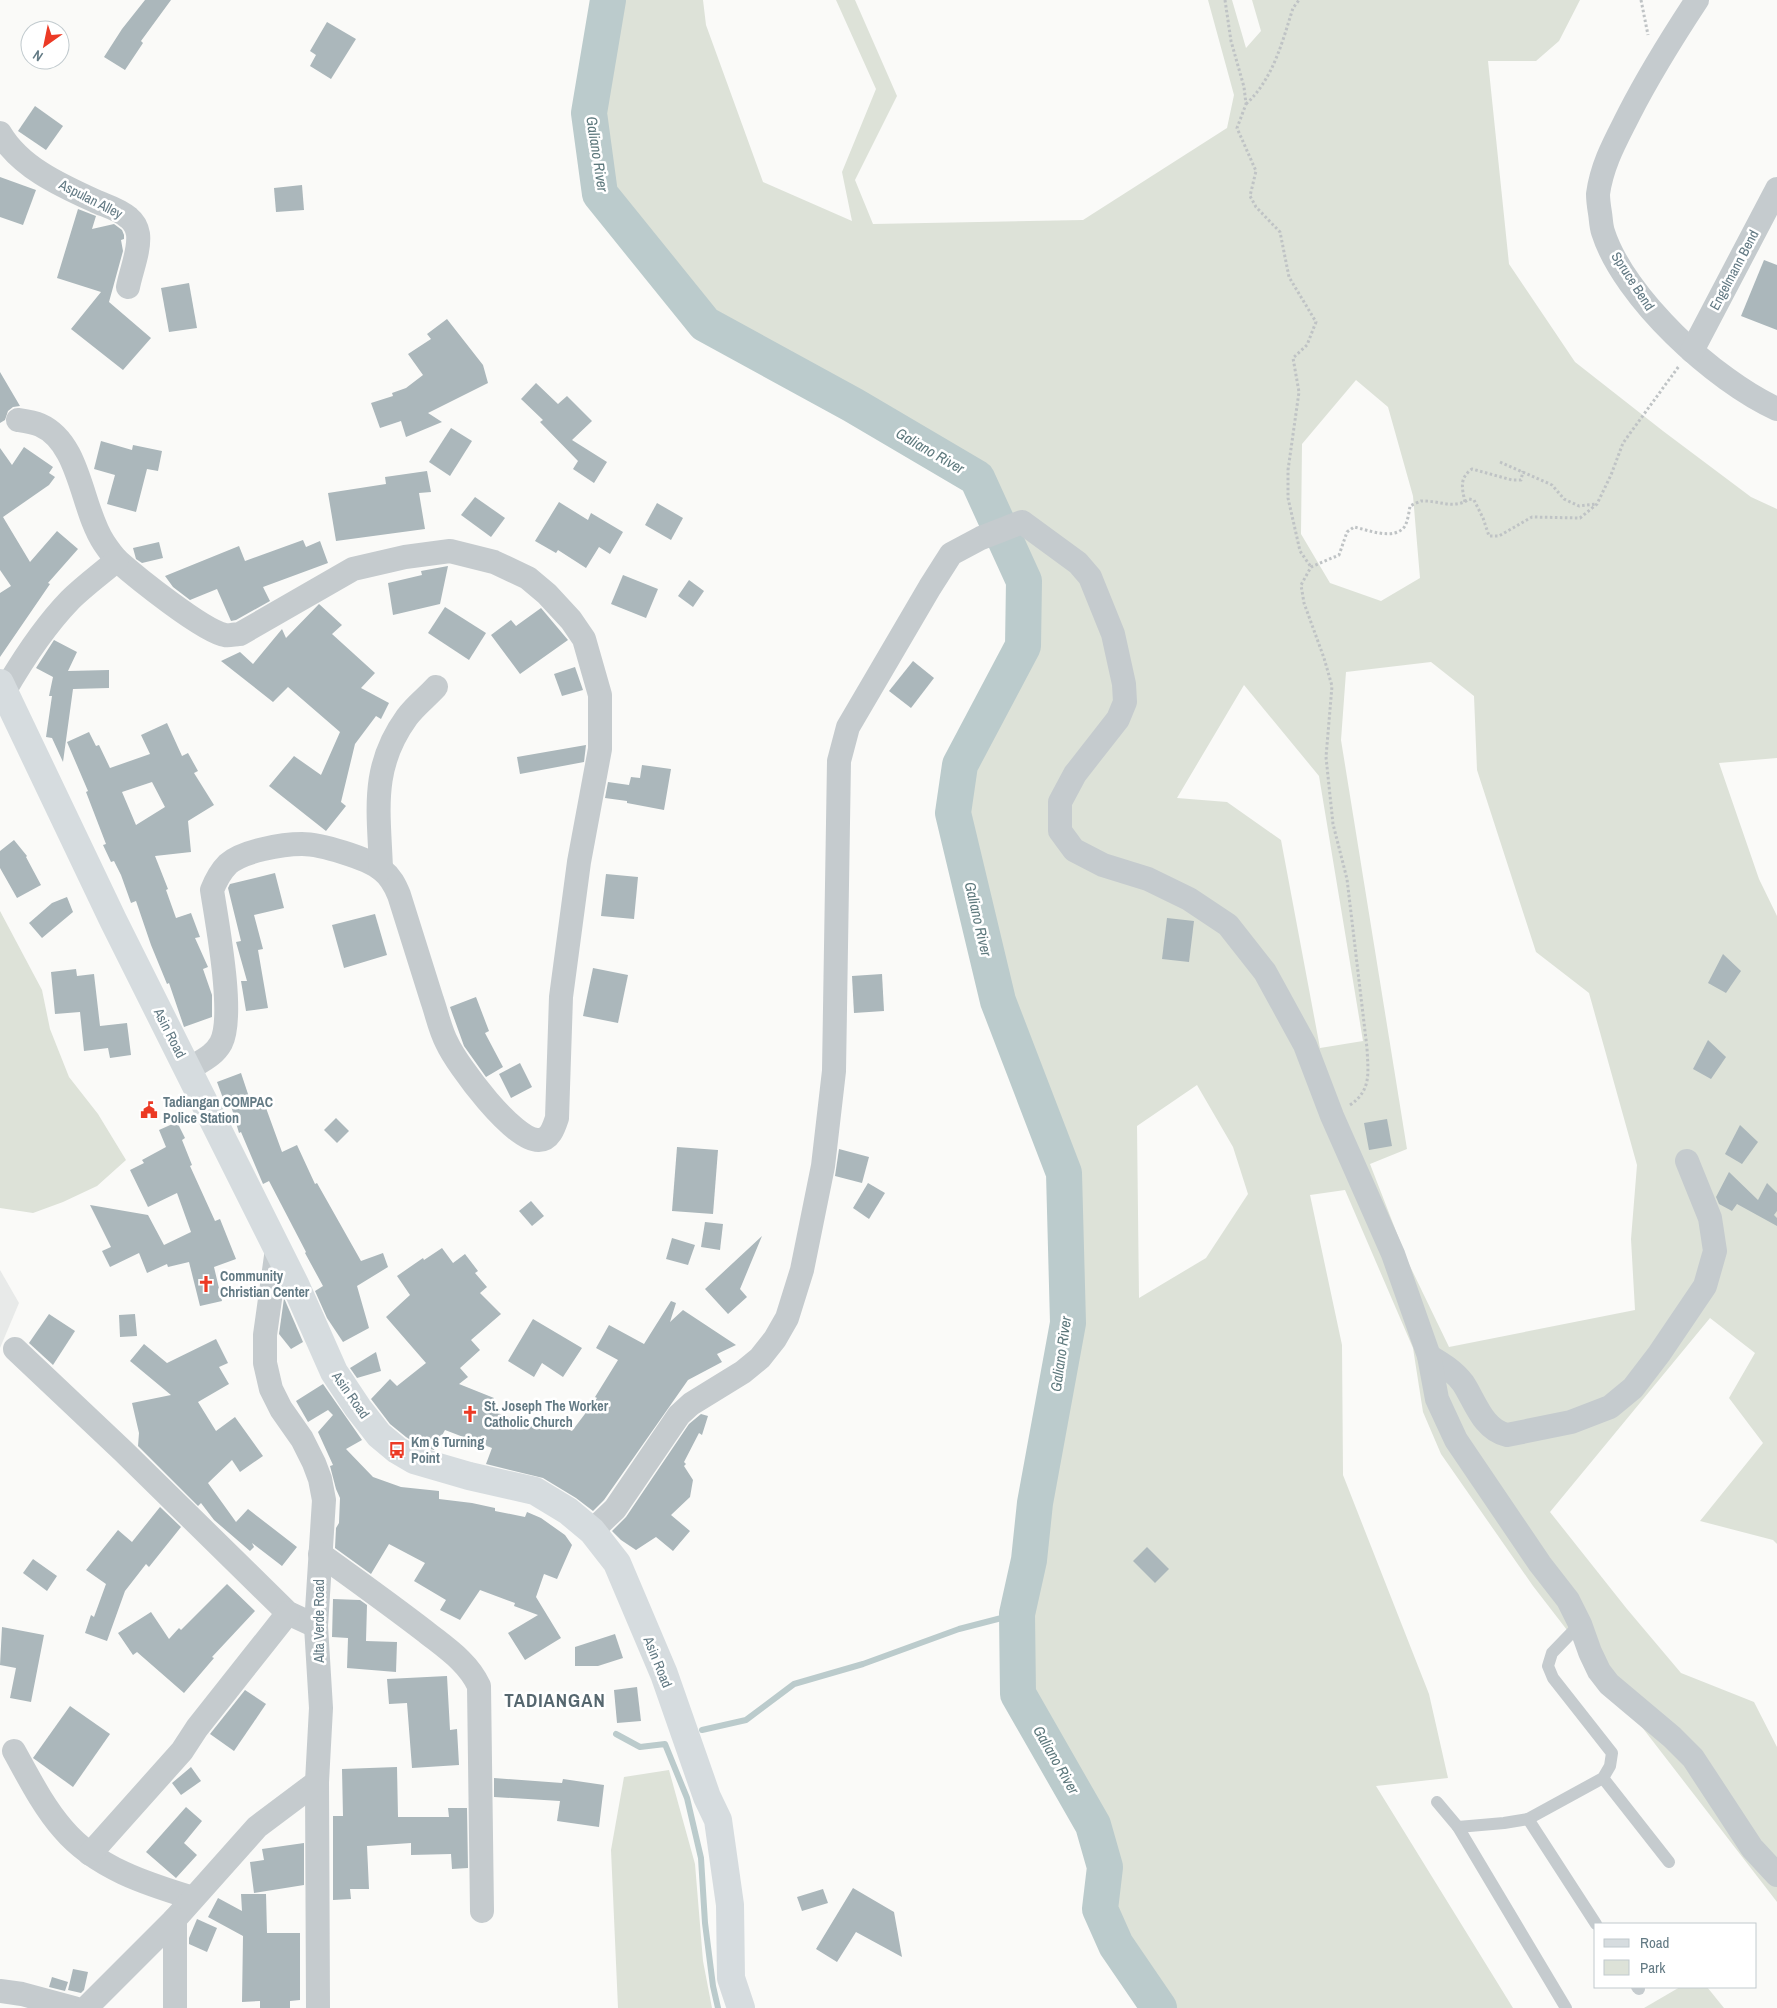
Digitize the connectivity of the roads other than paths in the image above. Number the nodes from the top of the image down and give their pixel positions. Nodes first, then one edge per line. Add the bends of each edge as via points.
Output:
1 (1697, 0) edge
2 (0, 133) edge
3 (1777, 189) edge
4 (128, 286) dead end
5 (1692, 351) junction
6 (1777, 409) edge
7 (18, 420) dead end
8 (117, 560) junction
9 (436, 686) dead end
10 (2, 687) edge
11 (381, 869) junction
12 (189, 1069) junction
13 (1687, 1161) dead end
14 (277, 1249) junction
15 (14, 1349) dead end
16 (1429, 1356) junction
17 (592, 1531) junction
18 (320, 1554) junction
19 (288, 1613) junction
20 (1580, 1624) junction
21 (316, 1626) junction
22 (14, 1751) dead end
23 (1603, 1778) junction
24 (317, 1782) junction
25 (1437, 1802) dead end
26 (1528, 1819) junction
27 (1458, 1827) junction
28 (90, 1854) junction
29 (1669, 1862) dead end
30 (1777, 1875) edge
31 (193, 1898) junction
32 (482, 1911) dead end
33 (175, 1919) junction
34 (1595, 1923) edge
35 (0, 1991) edge
36 (74, 2008) edge
37 (86, 2008) edge
38 (175, 2008) edge
39 (318, 2008) edge
40 (741, 2008) edge
41 (1566, 2008) edge

1 - 5 street, Spruce Bend via 1655,65 1605,160 1598,196 1603,231 1620,267 1655,315
2 - 4 street, Aspulan Alley via 17,156 34,168 117,210 135,224 137,251
3 - 5 street, Engelmann Bend
5 - 6 street, Spruce Bend via 1731,382
7 - 8 street via 41,425 60,440 72,461 95,526
8 - 10 street via 71,599
8 - 11 street via 177,607 224,635 240,634 353,568 450,551 494,562 528,578 571,620 584,639 600,695 600,748 579,862 561,997 557,1118 547,1137 532,1139 500,1115 473,1085 446,1043 399,895 392,880
9 - 11 street via 407,717 388,751 380,777
10 - 12 main road, Asin Road via 113,920
11 - 12 street via 358,856 303,844 245,854 229,864 217,877 212,890 226,997 226,1031 214,1054
12 - 14 main road, Asin Road
13 - 16 street via 1710,1218 1715,1251 1705,1286 1633,1388 1610,1407 1571,1422 1507,1435 1498,1433 1489,1426 1462,1382
14 - 17 main road, Asin Road via 334,1372 380,1435 414,1460 535,1492 568,1511
14 - 18 street, Alta Verde Road via 265,1335 265,1363 271,1389 302,1439 320,1479 324,1500
15 - 19 street
16 - 17 street via 1393,1254 1332,1116 1305,1045 1266,972 1228,925 1189,899 1148,879 1103,865 1074,850 1060,831 1060,802 1075,774 1118,718 1125,702 1124,684 1113,634 1090,577 1078,564 1022,522 980,538 951,554 848,727 839,761 834,1071 824,1166 802,1270 786,1318 760,1358 690,1404 679,1415 615,1509
16 - 20 street via 1437,1399 1456,1440 1568,1600
17 - 40 main road, Asin Road via 617,1562 664,1674 706,1797 718,1820 730,1905 731,1978
18 - 21 street, Alta Verde Road
18 - 32 street via 456,1656 473,1673 479,1686
19 - 21 street
19 - 28 street via 182,1751
20 - 23 lane via 1552,1653 1548,1666 1552,1678 1612,1753 1610,1766
20 - 30 street via 1599,1671 1609,1684 1693,1758 1752,1848
21 - 24 street, Alta Verde Road via 321,1708
22 - 28 street via 34,1788 63,1830
23 - 26 lane
23 - 29 lane
24 - 31 street via 257,1827
24 - 39 street, Alta Verde Road
25 - 27 lane
26 - 27 lane
26 - 34 lane
27 - 41 lane
28 - 31 street via 151,1885
31 - 33 street
33 - 37 street
33 - 38 street
35 - 36 street

